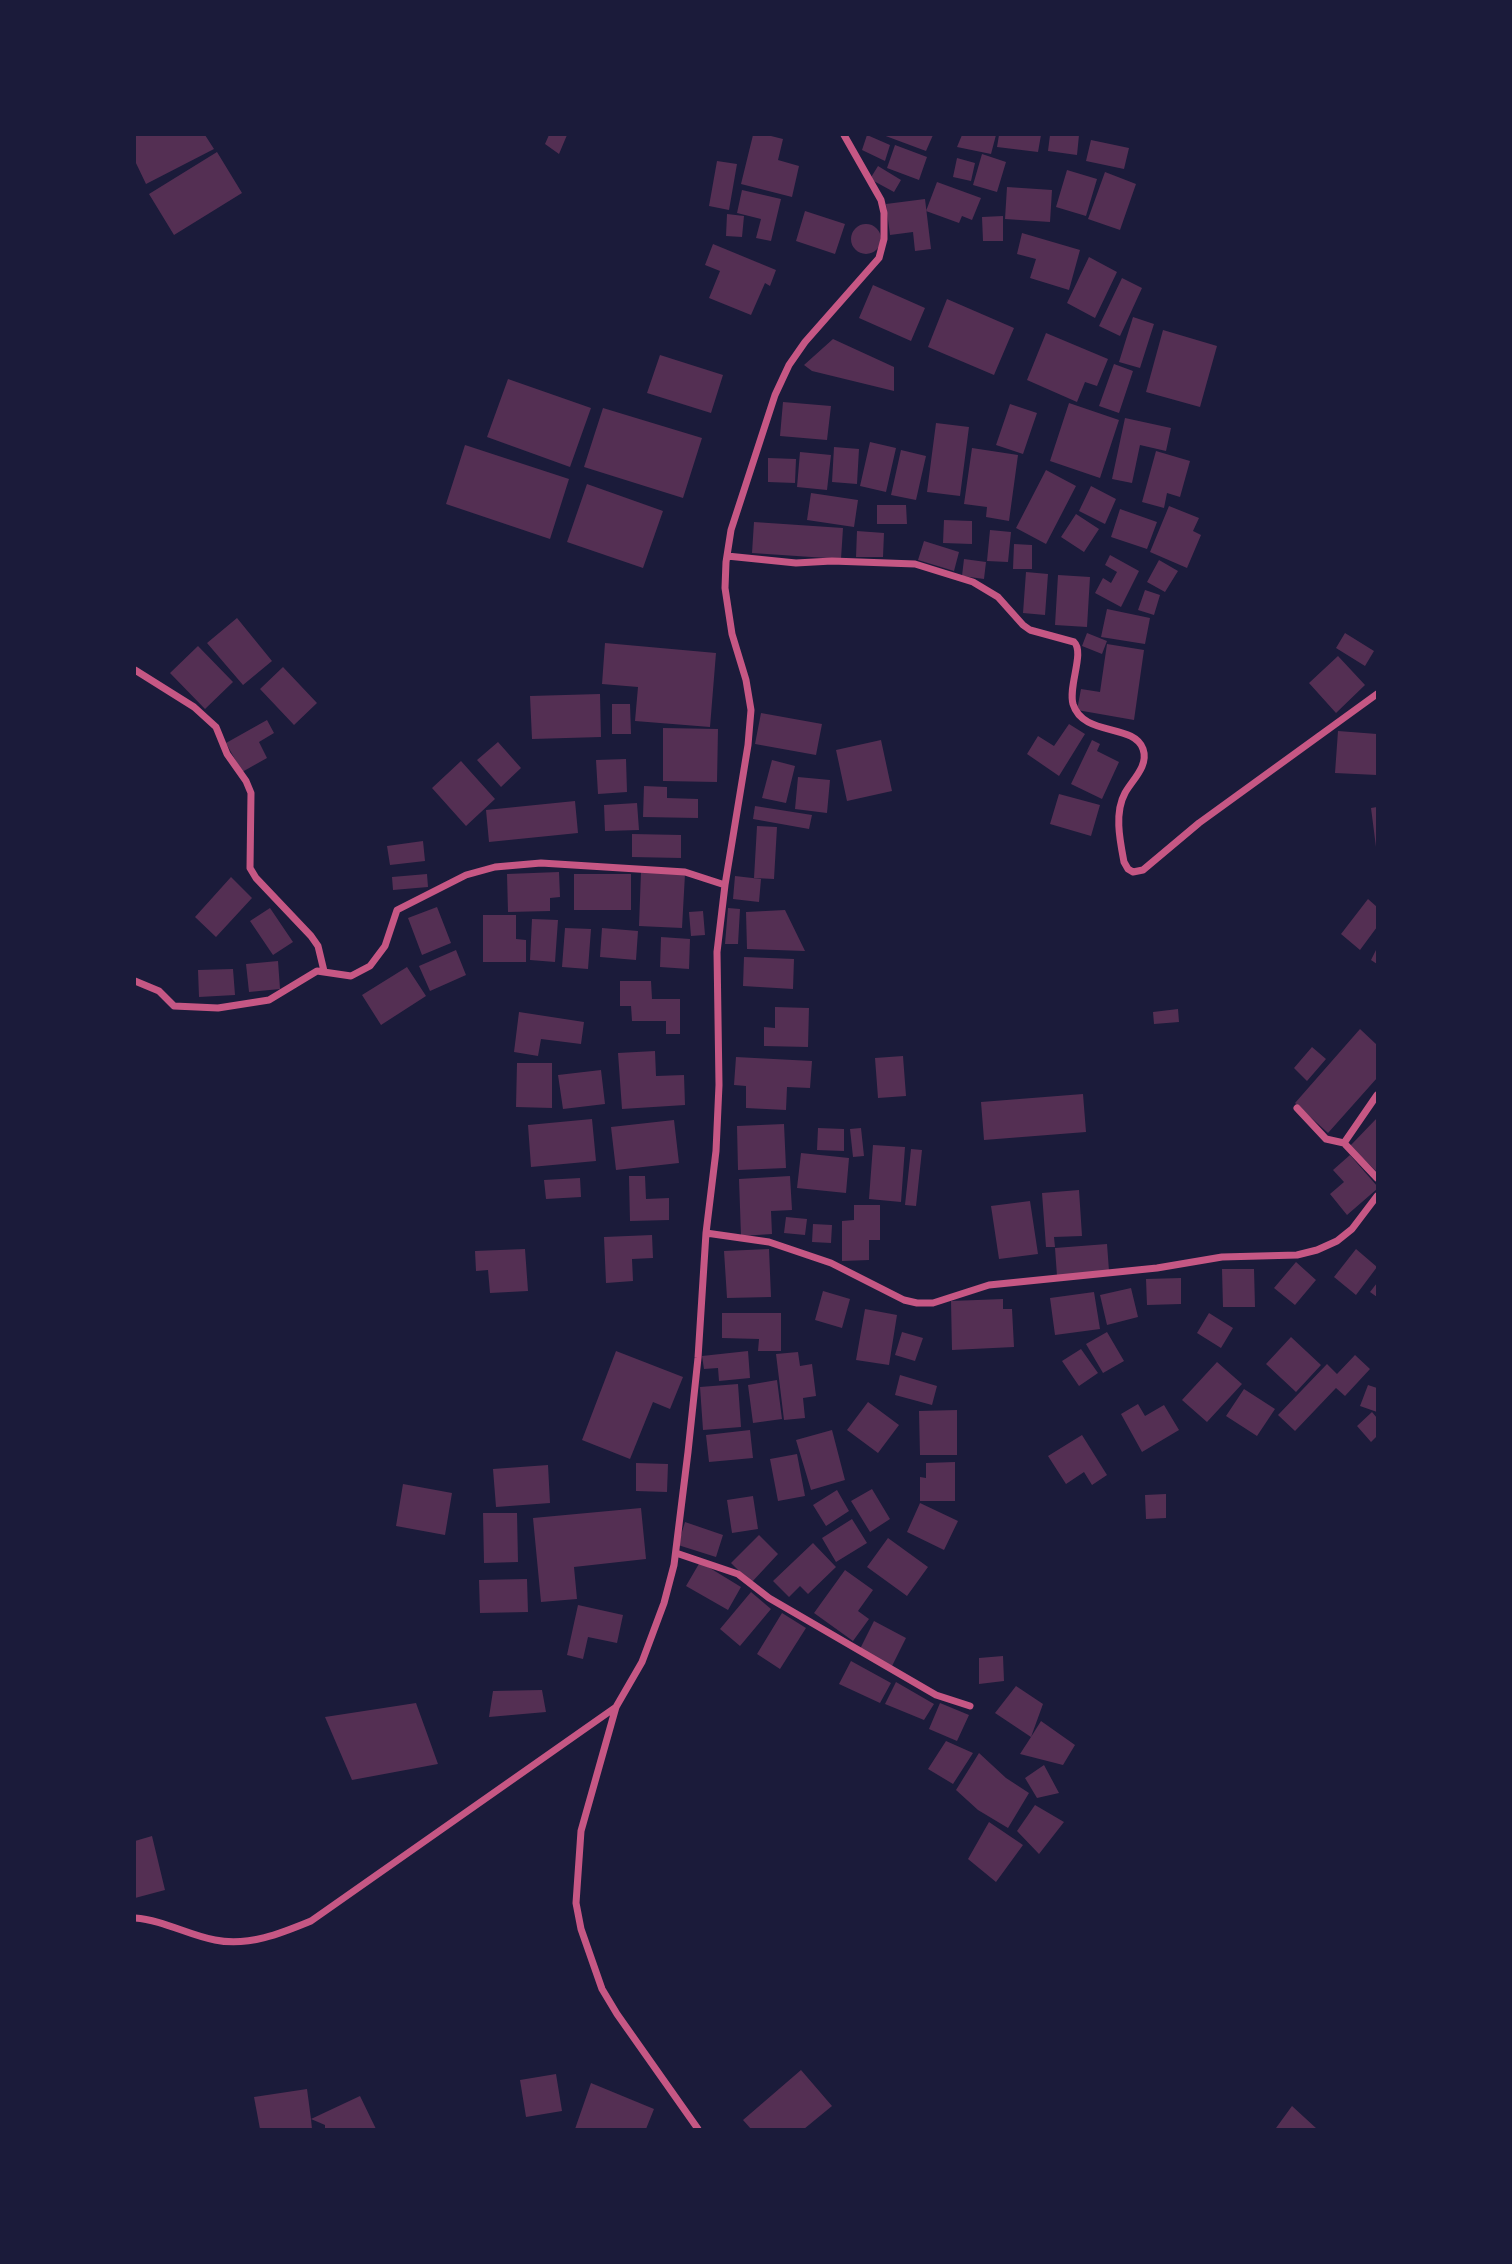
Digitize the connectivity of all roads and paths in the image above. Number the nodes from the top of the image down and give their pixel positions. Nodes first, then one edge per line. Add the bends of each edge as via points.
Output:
1 (844, 135) edge
2 (727, 556) junction
3 (135, 670) edge
4 (1377, 694) edge
5 (724, 885) junction
6 (324, 971) junction
7 (135, 981) edge
8 (1377, 1096) edge
9 (1297, 1108) dead end
10 (1344, 1143) junction
11 (1377, 1178) edge
12 (1377, 1196) edge
13 (706, 1233) junction
14 (676, 1553) junction
15 (970, 1706) dead end
16 (616, 1707) junction
17 (135, 1918) edge
18 (698, 2129) edge

1 - 2 street via 881,200 882,248 879,258 789,365 751,464
2 - 4 street via 796,564 915,564 974,582 998,597 1030,629 1074,642 1079,650 1071,693 1075,710 1100,728 1138,741 1145,753 1119,815 1124,862 1133,872 1143,870 1199,823
2 - 5 street via 724,588 728,614 751,710
3 - 6 street via 194,707 216,727 251,793 250,868 311,936
5 - 6 street via 685,872 541,863 495,867 466,875 397,910 385,946 359,973 344,976
5 - 13 street via 717,953 716,1151
6 - 7 street via 270,1000 218,1008 174,1006 159,991
8 - 10 street
9 - 10 street via 1326,1139
10 - 11 street
12 - 13 street via 1337,1241 1297,1255 1223,1257 989,1285 933,1303 904,1300 831,1263 769,1242
13 - 14 street via 698,1358
14 - 15 street via 738,1574 769,1598 936,1695
14 - 16 street via 646,1650
16 - 17 street via 312,1921 282,1933 230,1942
16 - 18 street via 581,1830 576,1903 581,1929 607,1997

